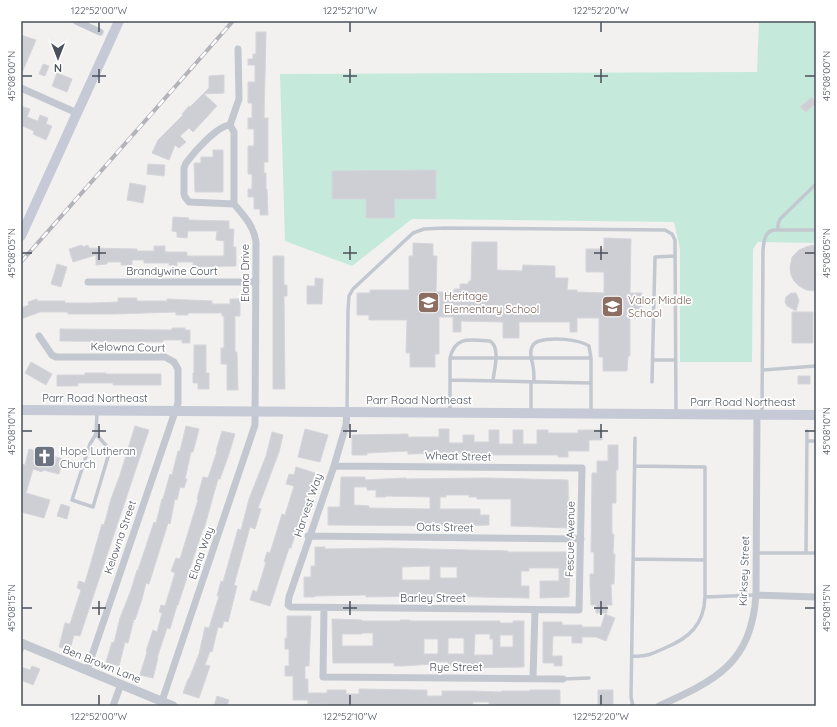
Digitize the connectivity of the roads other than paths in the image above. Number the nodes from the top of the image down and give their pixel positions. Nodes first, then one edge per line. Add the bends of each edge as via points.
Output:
1 (76, 21) edge
2 (119, 21) edge
3 (100, 32) joint
4 (111, 37) junction
5 (238, 49) dead end
6 (21, 88) edge
7 (77, 113) junction
8 (230, 125) junction
9 (816, 184) edge
10 (234, 204) junction
11 (778, 230) junction
12 (816, 230) edge
13 (21, 236) edge
14 (675, 256) junction
15 (88, 282) dead end
16 (256, 282) junction
17 (39, 336) dead end
18 (450, 358) junction
19 (496, 358) junction
20 (531, 358) junction
21 (591, 358) junction
22 (652, 360) junction
23 (675, 360) junction
24 (816, 366) edge
25 (763, 370) junction
26 (450, 380) junction
27 (493, 381) junction
28 (533, 382) junction
29 (652, 382) dead end
30 (591, 383) junction
31 (21, 410) edge
32 (98, 410) junction
33 (175, 411) junction
34 (256, 411) junction
35 (346, 412) junction
36 (450, 412) junction
37 (531, 413) junction
38 (591, 414) junction
39 (676, 414) junction
40 (760, 415) junction
41 (816, 415) edge
42 (807, 431) dead end
43 (96, 434) junction
44 (635, 438) dead end
45 (807, 441) junction
46 (816, 441) edge
47 (334, 466) junction
48 (635, 466) junction
49 (582, 468) joint
50 (308, 536) junction
51 (581, 539) junction
52 (756, 553) junction
53 (806, 553) junction
54 (816, 553) edge
55 (633, 559) junction
56 (705, 560) junction
57 (756, 595) junction
58 (705, 597) junction
59 (816, 597) edge
60 (288, 605) joint
61 (324, 608) junction
62 (534, 610) junction
63 (579, 610) joint
64 (22, 647) edge
65 (632, 656) junction
66 (86, 670) junction
67 (533, 678) junction
68 (588, 678) dead end
69 (563, 679) joint
70 (120, 684) junction
71 (162, 701) junction
72 (113, 706) edge
73 (173, 706) edge
74 (633, 706) edge
75 (659, 706) edge

1 - 3 street
2 - 4 main road
3 - 4 lane
4 - 7 main road
5 - 8 street via 239,100
6 - 7 street
7 - 13 main road
8 - 10 street via 234,132
8 - 10 street via 219,129 186,162 184,194 189,202
9 - 11 lane via 780,219
10 - 16 street, Elana Drive via 249,222 255,236
11 - 12 lane
11 - 25 lane via 767,233 764,242
14 - 22 lane via 655,257
14 - 23 lane
14 - 35 lane via 672,234 665,230 444,228 424,229 414,233 353,289 349,296
15 - 16 street, Brandywine Court
16 - 34 street, Elana Drive
17 - 33 street, Kelowna Court via 56,357 170,359 178,369 178,401
18 - 19 lane
18 - 19 lane via 454,347 463,340 490,341 495,347
18 - 26 lane
19 - 20 lane
19 - 27 lane
20 - 21 lane
20 - 21 lane via 531,351 538,341 565,340 589,346
20 - 28 lane via 534,367
21 - 30 lane
22 - 23 lane
22 - 29 lane
23 - 39 lane
24 - 25 lane
25 - 40 lane
26 - 27 lane
26 - 36 lane
27 - 28 lane
28 - 30 lane
28 - 37 lane
30 - 38 lane
31 - 32 main road, Parr Road Northeast
32 - 33 main road, Parr Road Northeast
32 - 43 lane
33 - 34 main road, Parr Road Northeast
33 - 66 street, Kelowna Street
34 - 35 main road, Parr Road Northeast
34 - 71 street, Elana Way via 255,428
35 - 36 main road, Parr Road Northeast
35 - 47 street, Harvest Way via 346,425
36 - 37 main road, Parr Road Northeast
37 - 38 main road, Parr Road Northeast
38 - 39 main road, Parr Road Northeast
39 - 40 main road, Parr Road Northeast
40 - 41 main road, Parr Road Northeast
40 - 52 street, Kirksey Street
42 - 45 lane
43 - 43 lane via 90,444 72,500 93,507 110,450
44 - 48 lane
45 - 46 lane
45 - 53 lane
47 - 49 street, Wheat Street
47 - 50 street, Harvest Way
48 - 55 lane
48 - 56 lane via 705,466
49 - 51 street, Fescue Avenue
50 - 51 street, Oats Street
50 - 60 street, Harvest Way via 288,597
51 - 63 street, Fescue Avenue
52 - 53 lane
52 - 57 street, Kirksey Street
53 - 54 lane
55 - 56 lane
55 - 65 lane
56 - 58 lane
57 - 58 lane
57 - 59 street
57 - 75 street, Kirksey Street via 748,634 736,657 708,682
58 - 65 lane via 701,619 688,635 676,644 646,656
60 - 61 street, Barley Street via 295,608
61 - 62 street, Barley Street
61 - 67 street, Rye Street via 323,677
62 - 63 street, Barley Street
62 - 67 street
64 - 66 street, Ben Brown Lane
65 - 74 lane
66 - 70 street, Ben Brown Lane
67 - 69 street, Rye Street
68 - 69 lane, Rye Street
70 - 71 street, Ben Brown Lane
70 - 72 street
71 - 73 street, Ben Brown Lane

